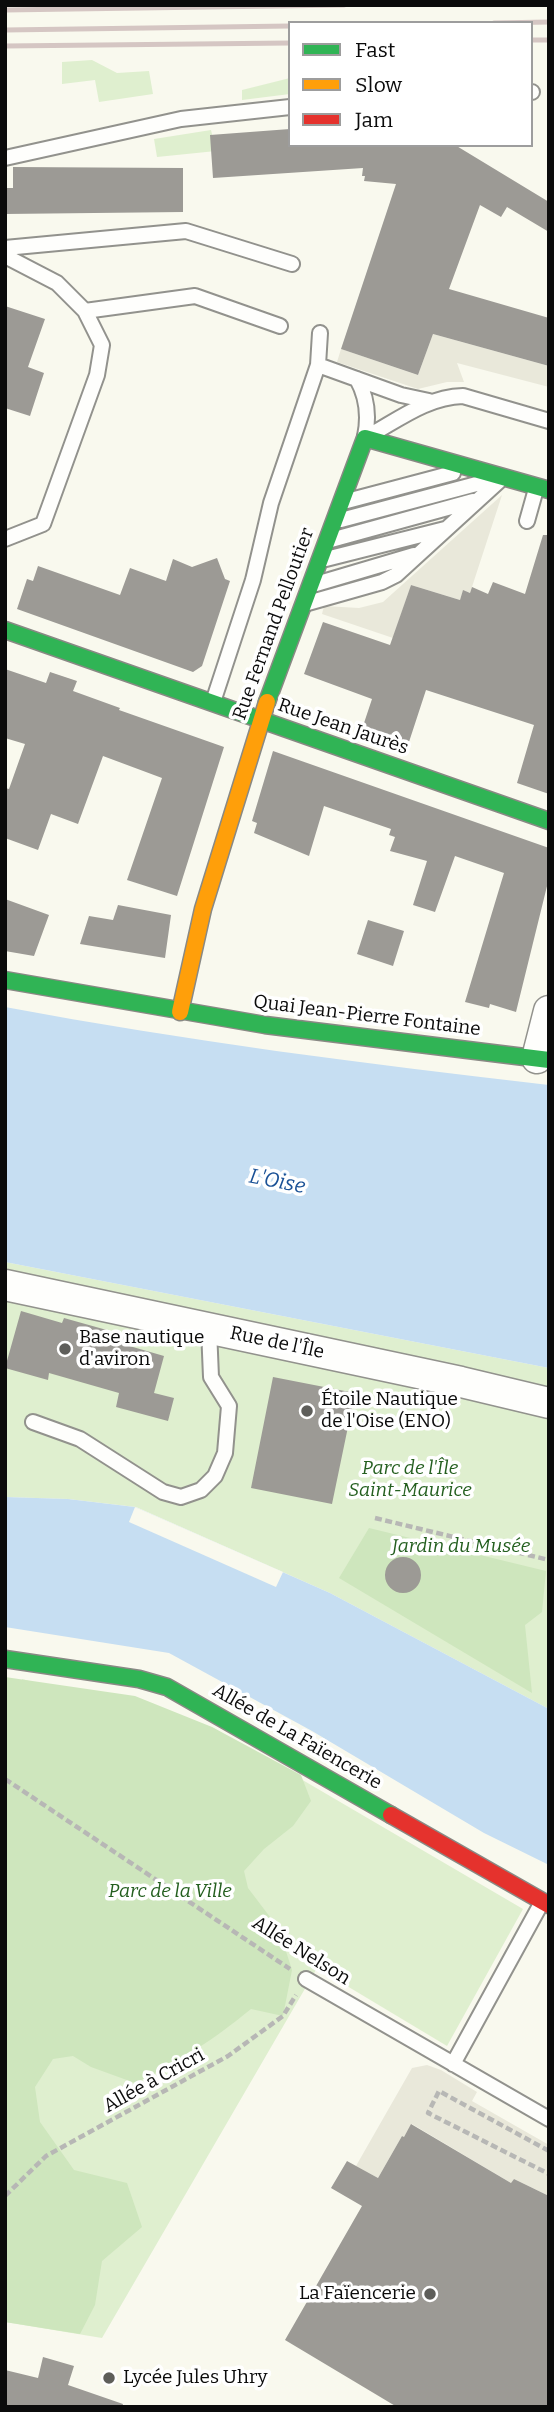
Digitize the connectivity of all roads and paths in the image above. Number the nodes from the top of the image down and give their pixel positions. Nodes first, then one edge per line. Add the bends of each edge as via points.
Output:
1 (288, 107) edge
2 (5, 158) edge
3 (5, 248) edge
4 (5, 256) edge
5 (292, 264) dead end
6 (85, 311) junction
7 (280, 326) dead end
8 (320, 333) dead end
9 (318, 365) junction
10 (357, 379) junction
11 (429, 401) junction
12 (549, 421) edge
13 (365, 438) junction
14 (471, 468) junction
15 (502, 477) junction
16 (543, 488) edge
17 (478, 499) junction
18 (341, 502) junction
19 (527, 521) dead end
20 (334, 522) junction
21 (446, 529) junction
22 (5, 539) edge
23 (327, 541) junction
24 (419, 554) junction
25 (320, 560) junction
26 (310, 586) junction
27 (303, 604) junction
28 (5, 630) edge
29 (212, 703) junction
30 (260, 720) junction
31 (549, 821) edge
32 (5, 980) edge
33 (549, 1011) edge
34 (180, 1012) junction
35 (543, 1059) edge
36 (5, 1285) edge
37 (209, 1329) junction
38 (549, 1403) edge
39 (33, 1422) dead end
40 (375, 1518) dead end
41 (549, 1560) edge
42 (5, 1659) edge
43 (5, 1779) edge
44 (545, 1903) edge
45 (306, 1979) junction
46 (453, 2064) junction
47 (549, 2119) edge
48 (549, 2151) edge
49 (549, 2174) edge
50 (5, 2196) edge

1 - 2 lane via 181,119
3 - 5 lane via 186,232
4 - 6 lane via 57,283
6 - 7 lane via 195,296
6 - 22 lane via 102,345 97,375 43,524
8 - 9 lane
9 - 10 lane
9 - 29 lane via 271,503 253,580
10 - 11 lane
10 - 13 lane via 367,413
11 - 12 lane via 463,396
11 - 13 lane
13 - 14 street
13 - 18 street, Rue Fernand Pelloutier
14 - 15 street
14 - 18 lane
15 - 16 street
15 - 17 lane
15 - 20 lane
16 - 19 lane
17 - 21 lane
17 - 23 lane
18 - 20 street, Rue Fernand Pelloutier
20 - 23 street, Rue Fernand Pelloutier
21 - 24 lane
21 - 25 lane
23 - 25 street, Rue Fernand Pelloutier
24 - 26 lane
24 - 27 lane via 389,579
25 - 26 street, Rue Fernand Pelloutier
26 - 27 street, Rue Fernand Pelloutier
27 - 30 street, Rue Fernand Pelloutier
28 - 29 street, Rue Jean Jaurès
29 - 30 street, Rue Jean Jaurès
30 - 31 street, Rue Jean Jaurès
30 - 34 street, Rue Fernand Pelloutier via 203,909
32 - 34 street, Quai Jean-Pierre Fontaine
33 - 35 street
34 - 35 street, Quai Jean-Pierre Fontaine
36 - 37 street, Rue de l'Île
37 - 38 street, Rue de l'Île
37 - 39 lane via 211,1377 229,1406 225,1453 215,1476 201,1490 181,1497 163,1492 80,1439
40 - 41 path
42 - 44 street, Allée de La Faïencerie via 167,1687
43 - 45 path, Allée Nelson
44 - 46 lane
45 - 46 lane, Allée Nelson
45 - 50 path, Allée à Cricri via 283,2015 228,2056 46,2155
46 - 47 lane, Allée Nelson
48 - 49 path via 439,2091 428,2113

